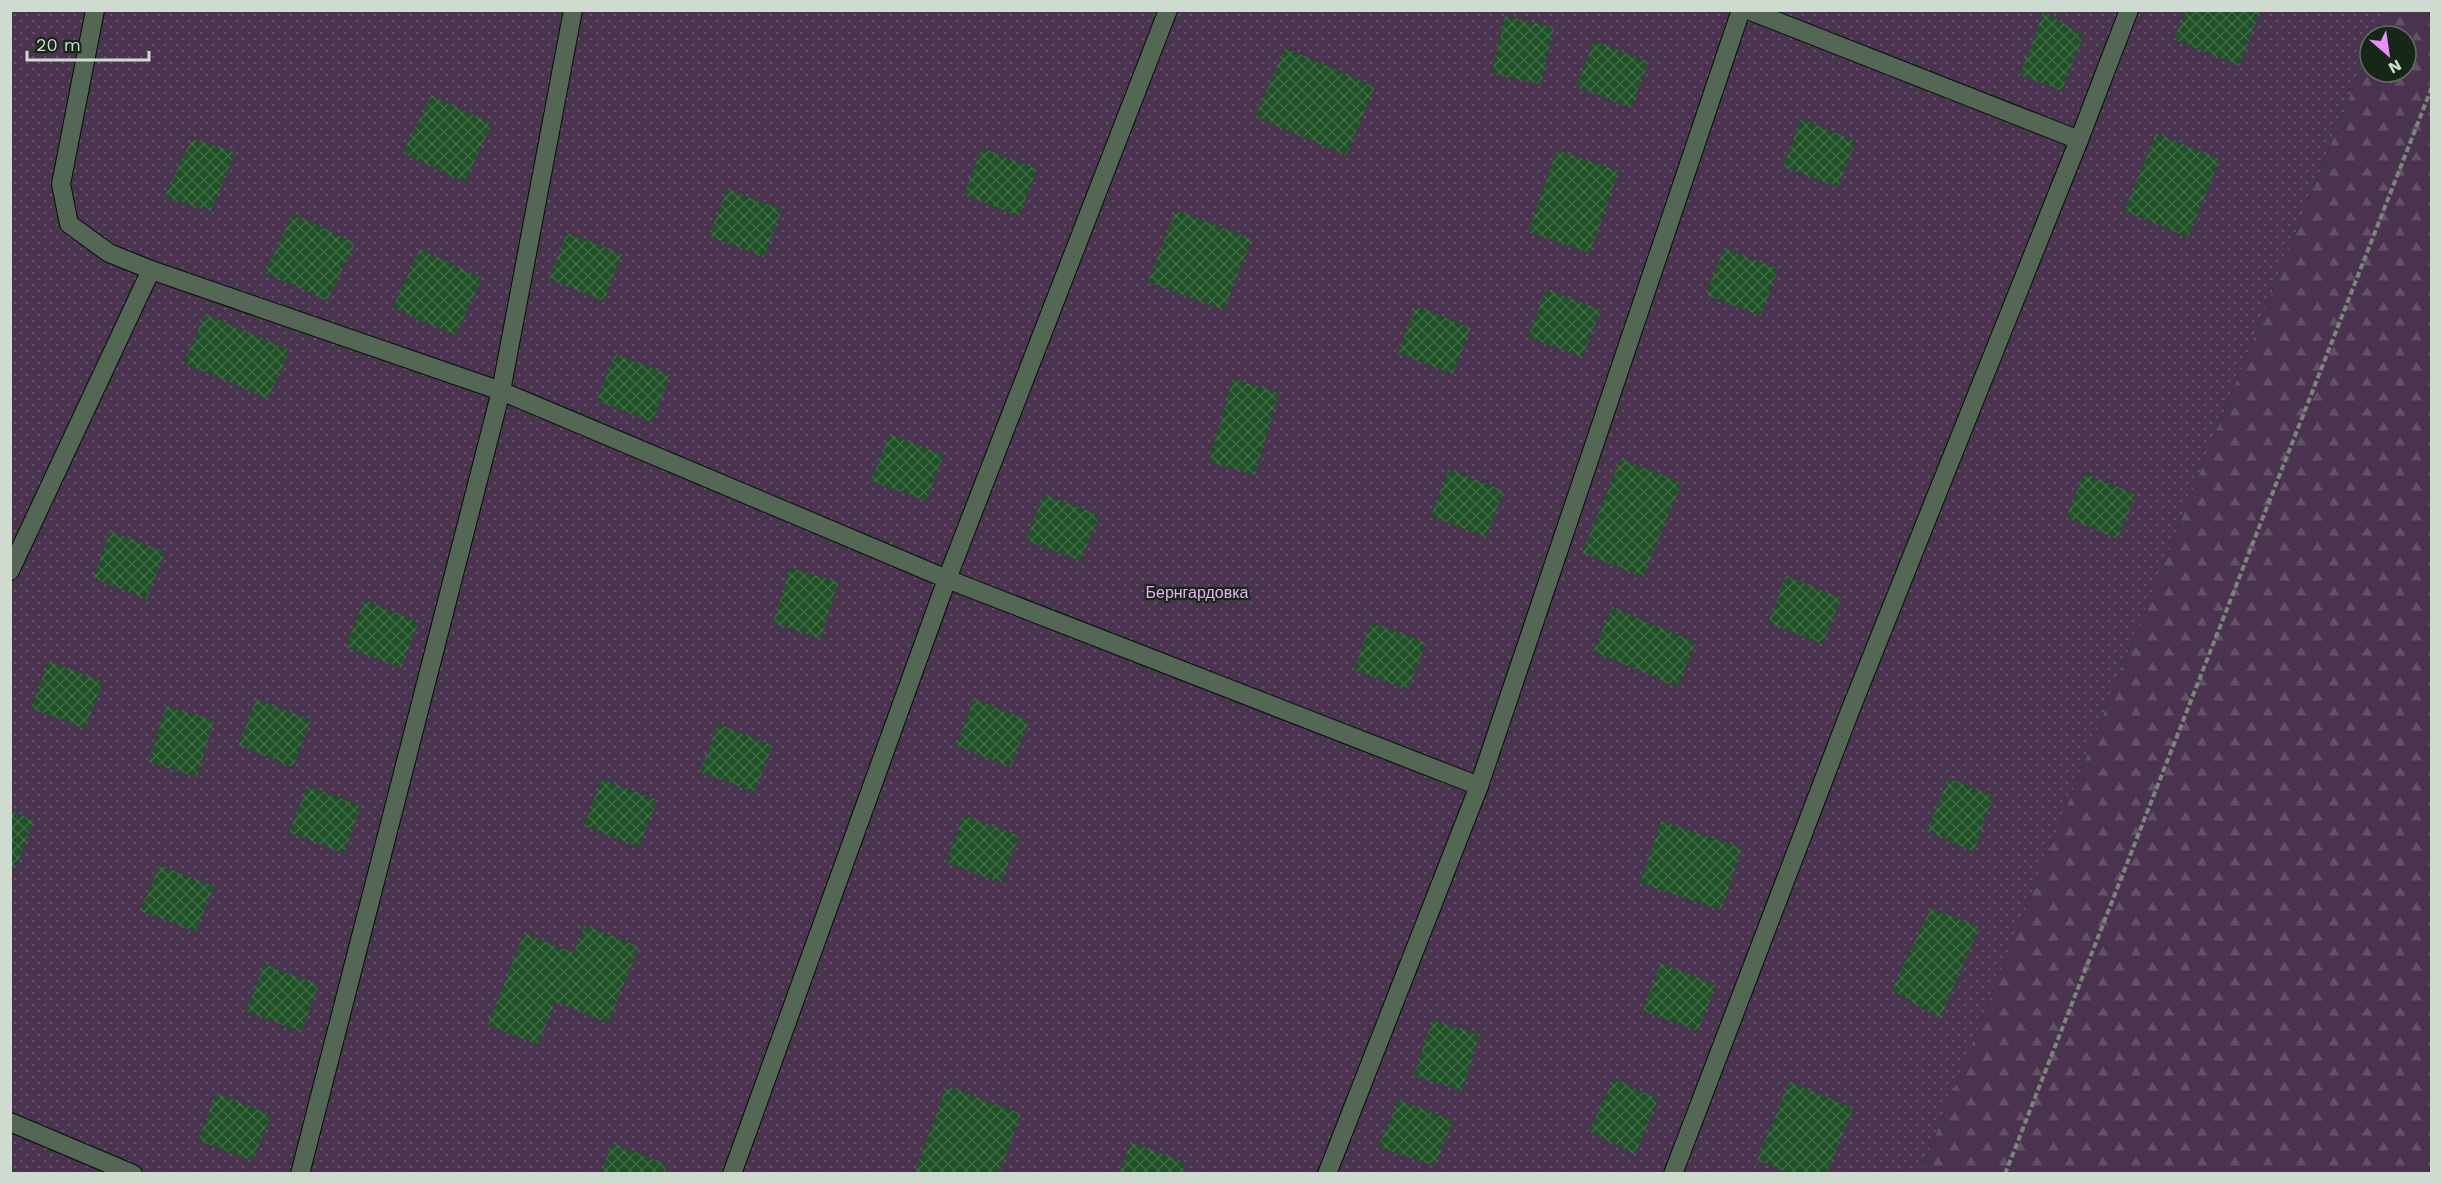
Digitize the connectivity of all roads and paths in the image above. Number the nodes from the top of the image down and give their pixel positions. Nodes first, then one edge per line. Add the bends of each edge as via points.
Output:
1 (95, 10) edge
2 (573, 10) edge
3 (1168, 10) edge
4 (1741, 10) edge
5 (1748, 10) edge
6 (2128, 10) edge
7 (2432, 87) edge
8 (2079, 140) junction
9 (151, 270) junction
10 (501, 391) junction
11 (10, 571) edge
12 (947, 579) junction
13 (1479, 786) junction
14 (10, 1122) edge
15 (133, 1173) edge
16 (300, 1173) edge
17 (732, 1173) edge
18 (1326, 1173) edge
19 (1673, 1173) edge
20 (2005, 1173) edge

1 - 9 street via 62,184 69,224 109,253
2 - 10 street
3 - 12 street
4 - 13 street
5 - 8 street
6 - 8 street
7 - 20 path
8 - 19 street via 1850,711
9 - 10 street
9 - 11 street
10 - 12 street
10 - 16 street
12 - 13 street
12 - 17 street
13 - 18 street
14 - 15 street

